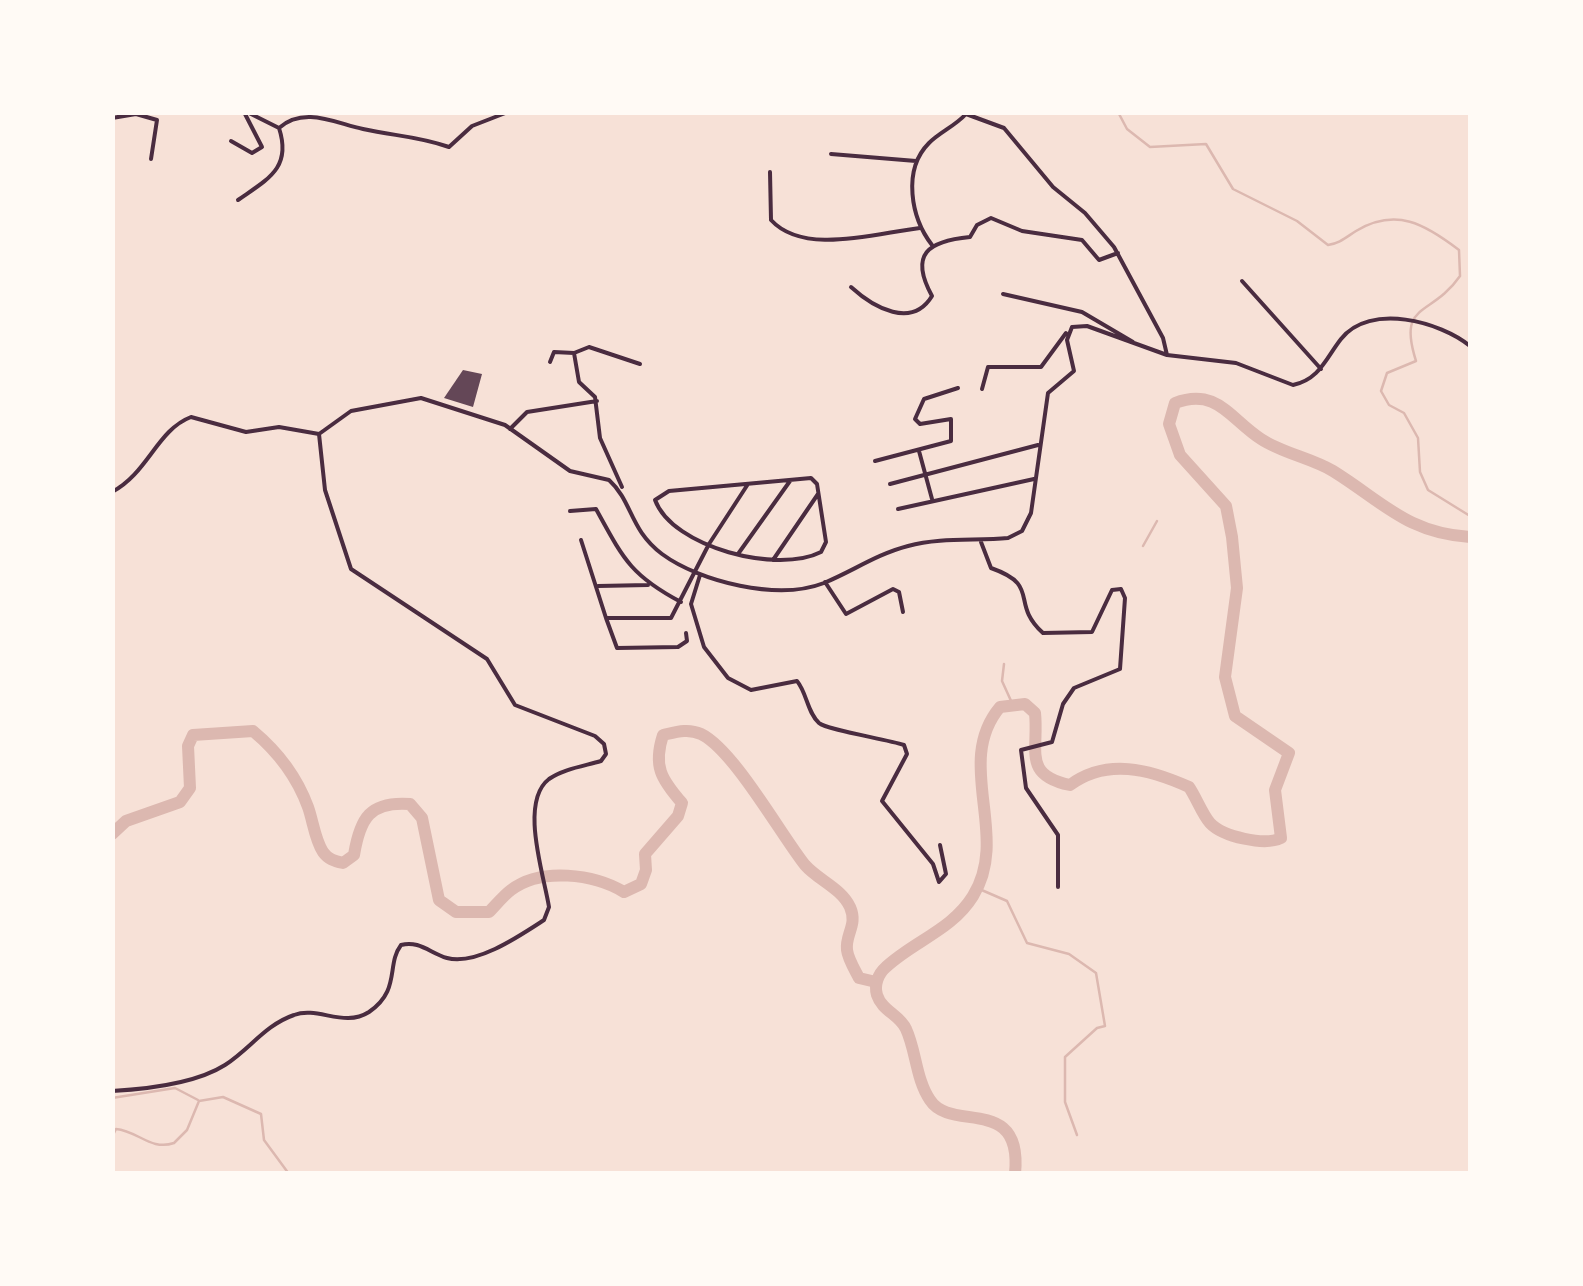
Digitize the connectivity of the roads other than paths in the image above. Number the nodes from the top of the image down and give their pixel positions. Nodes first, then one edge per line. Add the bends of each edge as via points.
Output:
1 (158, 112) edge
2 (245, 112) edge
3 (508, 112) edge
4 (966, 113) edge
5 (112, 118) edge
6 (157, 120) junction
7 (280, 128) junction
8 (231, 141) dead end
9 (831, 154) dead end
10 (151, 158) dead end
11 (916, 160) junction
12 (770, 172) dead end
13 (238, 200) dead end
14 (920, 228) junction
15 (932, 246) junction
16 (1118, 252) junction
17 (1242, 281) dead end
18 (851, 287) dead end
19 (1003, 294) dead end
20 (1067, 332) junction
21 (1134, 344) junction
22 (1470, 346) edge
23 (574, 352) junction
24 (1166, 355) junction
25 (550, 362) dead end
26 (640, 364) dead end
27 (1321, 370) junction
28 (958, 388) dead end
29 (982, 389) dead end
30 (597, 401) junction
31 (510, 429) junction
32 (319, 434) junction
33 (1038, 445) junction
34 (919, 451) junction
35 (875, 460) dead end
36 (926, 475) junction
37 (1034, 479) junction
38 (790, 481) junction
39 (748, 484) junction
40 (890, 484) dead end
41 (622, 487) dead end
42 (112, 492) edge
43 (818, 494) junction
44 (932, 499) junction
45 (898, 509) dead end
46 (570, 511) dead end
47 (581, 540) dead end
48 (980, 540) junction
49 (709, 544) junction
50 (738, 554) junction
51 (774, 560) junction
52 (698, 574) junction
53 (825, 582) junction
54 (648, 585) junction
55 (596, 586) junction
56 (681, 602) junction
57 (903, 612) dead end
58 (606, 618) junction
59 (686, 633) dead end
60 (940, 845) dead end
61 (1058, 888) dead end
62 (112, 1091) edge

1 - 6 street
2 - 7 street
2 - 8 street via 262,147 252,153
3 - 7 street via 472,126 449,146 333,120 295,118
4 - 11 street
4 - 16 street via 1004,128
5 - 6 street via 136,114
6 - 10 street
7 - 13 street via 284,160
9 - 11 street
11 - 14 street via 913,206
12 - 14 street via 771,220 796,238
14 - 15 street
15 - 16 street via 970,238 991,218 1022,231 1082,240 1099,260
15 - 18 street via 920,271 932,296 918,313 872,306
16 - 24 street
17 - 27 street
19 - 21 street via 1082,312
20 - 21 street via 1080,324
20 - 29 street via 1041,367 988,367
20 - 33 street via 1074,371 1048,393
21 - 24 street
22 - 27 street via 1456,335 1404,320 1350,330
23 - 25 street via 554,352
23 - 26 street via 584,346
23 - 30 street via 579,382
24 - 27 street via 1236,363 1292,385
28 - 34 street via 922,402 916,422 951,419 952,438
30 - 31 street via 526,412
30 - 41 street via 600,438
31 - 32 street via 438,401 408,397 351,410
31 - 52 street via 570,471 609,480 638,533
32 - 42 street via 183,420 138,476
32 - 62 street via 328,499 350,568 488,659 515,705 604,744 606,754 558,774 539,793 534,826 547,890 544,920 466,960 401,945 391,986 361,1016 298,1013 264,1030 223,1067 163,1086
33 - 36 street
33 - 37 street
34 - 35 street
34 - 36 street
36 - 40 street
36 - 44 street
37 - 44 street
37 - 48 street via 1022,531
38 - 39 street
38 - 43 street via 812,478
38 - 50 street
39 - 49 street
39 - 49 street via 656,496 672,523
43 - 51 street
43 - 51 street via 824,547 813,556
44 - 45 street
46 - 54 street via 596,510 622,560
47 - 55 street
48 - 53 street via 908,546
48 - 61 street via 991,568 1018,581 1029,617 1043,633 1092,632 1112,590 1126,598 1123,664 1074,688 1056,737 1021,750 1031,798 1058,835
49 - 50 street
49 - 52 street
50 - 51 street
52 - 53 street via 768,587
52 - 56 street
52 - 60 street via 692,604 704,646 728,678 751,690 797,680 824,726 904,745 907,754 883,793 884,806 933,864 939,882 946,877
53 - 57 street via 846,614 894,588
54 - 55 street
54 - 56 street
55 - 58 street
56 - 58 street via 671,618
58 - 59 street via 617,648 678,648

